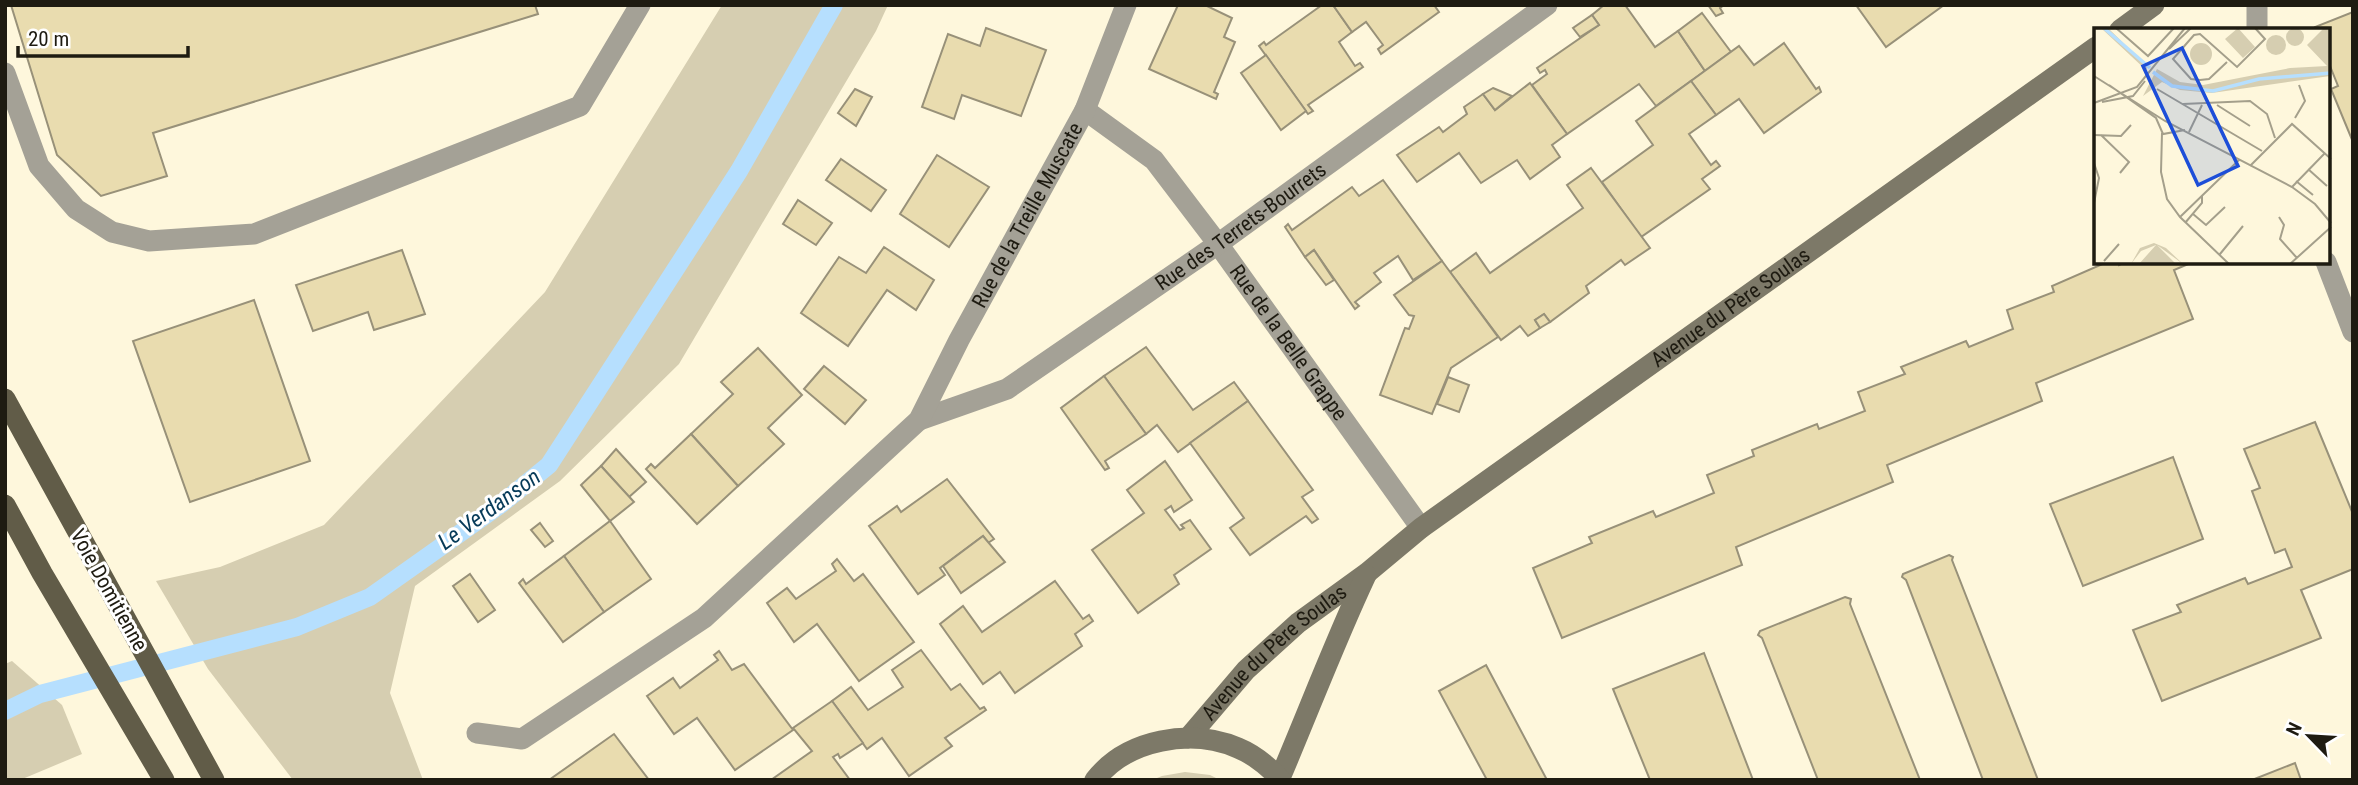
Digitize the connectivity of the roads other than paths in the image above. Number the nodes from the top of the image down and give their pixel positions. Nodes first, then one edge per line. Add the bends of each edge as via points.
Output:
1 (640, 5) edge
2 (1126, 5) edge
3 (1547, 5) edge
4 (2154, 5) edge
5 (2257, 5) edge
6 (2123, 28) edge
7 (2257, 28) edge
8 (2094, 48) edge
9 (5, 73) edge
10 (1084, 110) junction
11 (1218, 244) junction
12 (2327, 264) edge
13 (2353, 332) edge
14 (5, 399) edge
15 (919, 420) junction
16 (5, 505) edge
17 (1421, 527) junction
18 (1367, 573) junction
19 (477, 733) dead end
20 (1188, 738) junction
21 (212, 776) edge
22 (1280, 779) edge
23 (164, 780) edge
24 (1095, 780) edge

1 - 9 street via 580,106 254,234 149,240 112,232 76,209 38,166
2 - 10 street, Rue de la Treille Muscate
3 - 11 street, Rue des Terrets-Bourrets
4 - 6 main road
5 - 7 street
8 - 17 main road, Avenue du Père Soulas
10 - 11 street, Rue de la Belle Grappe via 1154,160
10 - 15 street, Rue de la Treille Muscate
11 - 15 street, Rue des Terrets-Bourrets via 1007,389
11 - 17 street, Rue de la Belle Grappe
12 - 13 street
14 - 21 main road, Voie Domitienne
15 - 19 street via 704,618 522,738
16 - 23 main road
17 - 18 main road, Avenue du Père Soulas
18 - 20 main road, Avenue du Père Soulas via 1297,623 1246,670
18 - 22 main road, Avenue du Père Soulas
20 - 22 main road via 1238,748
20 - 24 main road via 1154,742 1124,755

